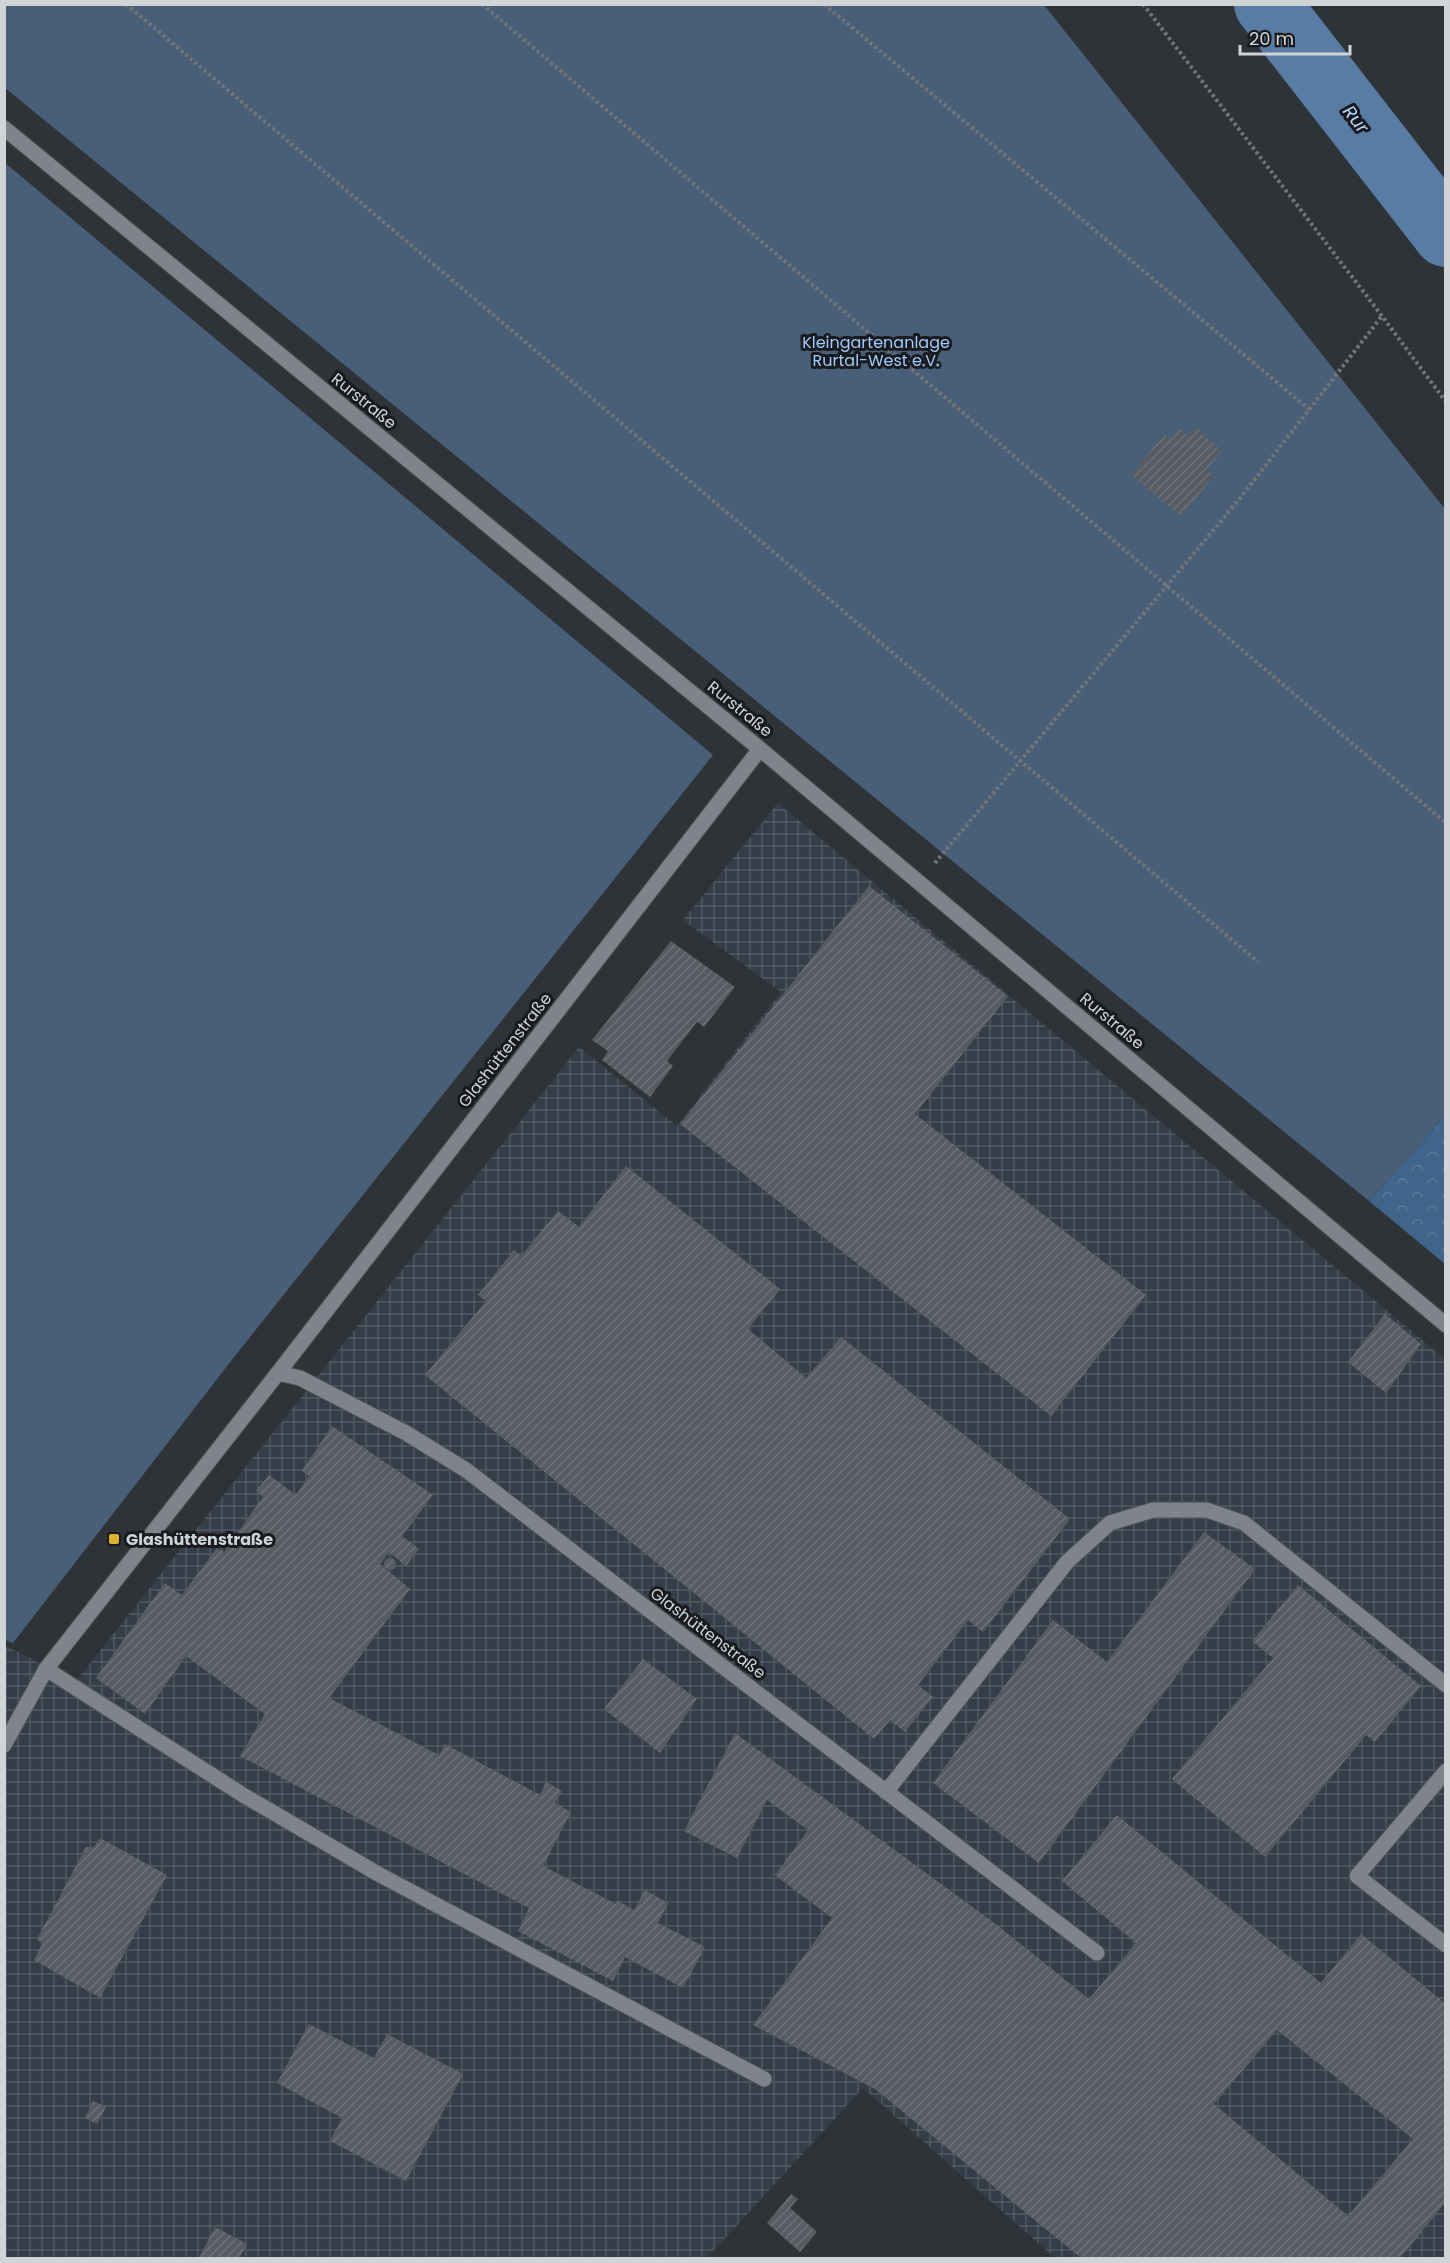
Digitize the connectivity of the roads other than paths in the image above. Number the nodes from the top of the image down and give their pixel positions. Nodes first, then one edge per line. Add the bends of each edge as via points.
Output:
1 (4, 128) edge
2 (760, 749) junction
3 (1446, 1325) edge
4 (278, 1373) junction
5 (46, 1669) junction
6 (1446, 1685) edge
7 (4, 1745) edge
8 (1446, 1771) edge
9 (886, 1792) junction
10 (1446, 1945) edge
11 (1097, 1953) dead end
12 (764, 2079) dead end

1 - 2 street, Rurstraße
2 - 3 street, Rurstraße
2 - 4 street, Glashüttenstraße
4 - 5 street, Glashüttenstraße
4 - 9 street, Glashüttenstraße via 300,1378 406,1433 466,1470
5 - 7 street, Glashüttenstraße
5 - 12 street via 380,1875
6 - 9 street via 1244,1523 1207,1510 1153,1510 1110,1523 1067,1562
8 - 10 street via 1357,1876
9 - 11 street, Glashüttenstraße

